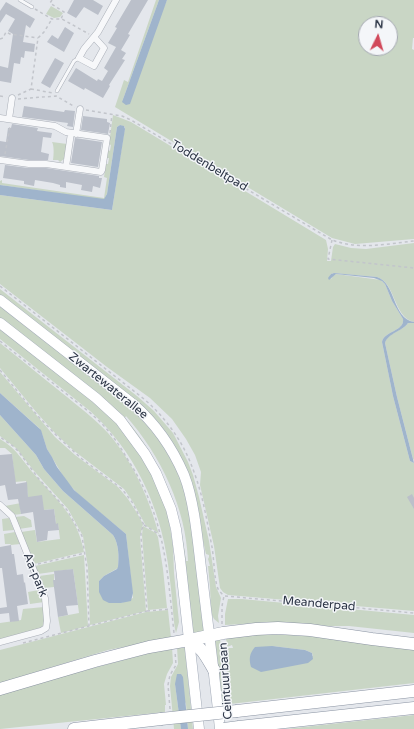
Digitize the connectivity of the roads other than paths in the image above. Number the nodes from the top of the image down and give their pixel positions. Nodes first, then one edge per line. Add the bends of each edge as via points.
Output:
1 (20, 0) edge
2 (116, 0) edge
3 (32, 7) road end
4 (94, 38) junction
5 (79, 58) junction
6 (57, 92) road end
7 (15, 99) road end
8 (80, 109) road end
9 (0, 118) edge
10 (9, 119) junction
11 (74, 133) junction
12 (0, 160) edge
13 (66, 167) junction
14 (0, 300) edge
15 (0, 323) edge
16 (0, 505) edge
17 (210, 636) junction
18 (189, 640) junction
19 (0, 642) edge
20 (414, 644) edge
21 (214, 670) junction
22 (0, 689) edge
23 (414, 691) edge
24 (414, 708) edge
25 (74, 729) edge
26 (199, 729) edge
27 (220, 729) edge
28 (224, 729) edge

1 - 3 lane
2 - 4 street
4 - 5 street
4 - 5 street via 104,48 94,66
5 - 6 lane via 74,61
7 - 10 street
8 - 11 street
9 - 10 street
10 - 11 street via 55,126
11 - 13 street
11 - 13 street via 107,138 102,170 101,172
12 - 13 street
14 - 17 main road, Zwartewaterallee via 134,404 151,421 171,448 190,494
15 - 18 main road, Zwartewaterallee via 96,398 120,420 145,454 163,489 174,520
16 - 19 street, Aa-park via 12,516 46,600 44,630
17 - 18 highway
17 - 20 highway via 256,629 292,628
17 - 21 main road, Ceintuurbaan
18 - 21 highway via 203,651
18 - 22 highway via 123,653
18 - 26 main road
21 - 27 main road, Ceintuurbaan
23 - 25 highway, bridge
24 - 28 highway, bridge

